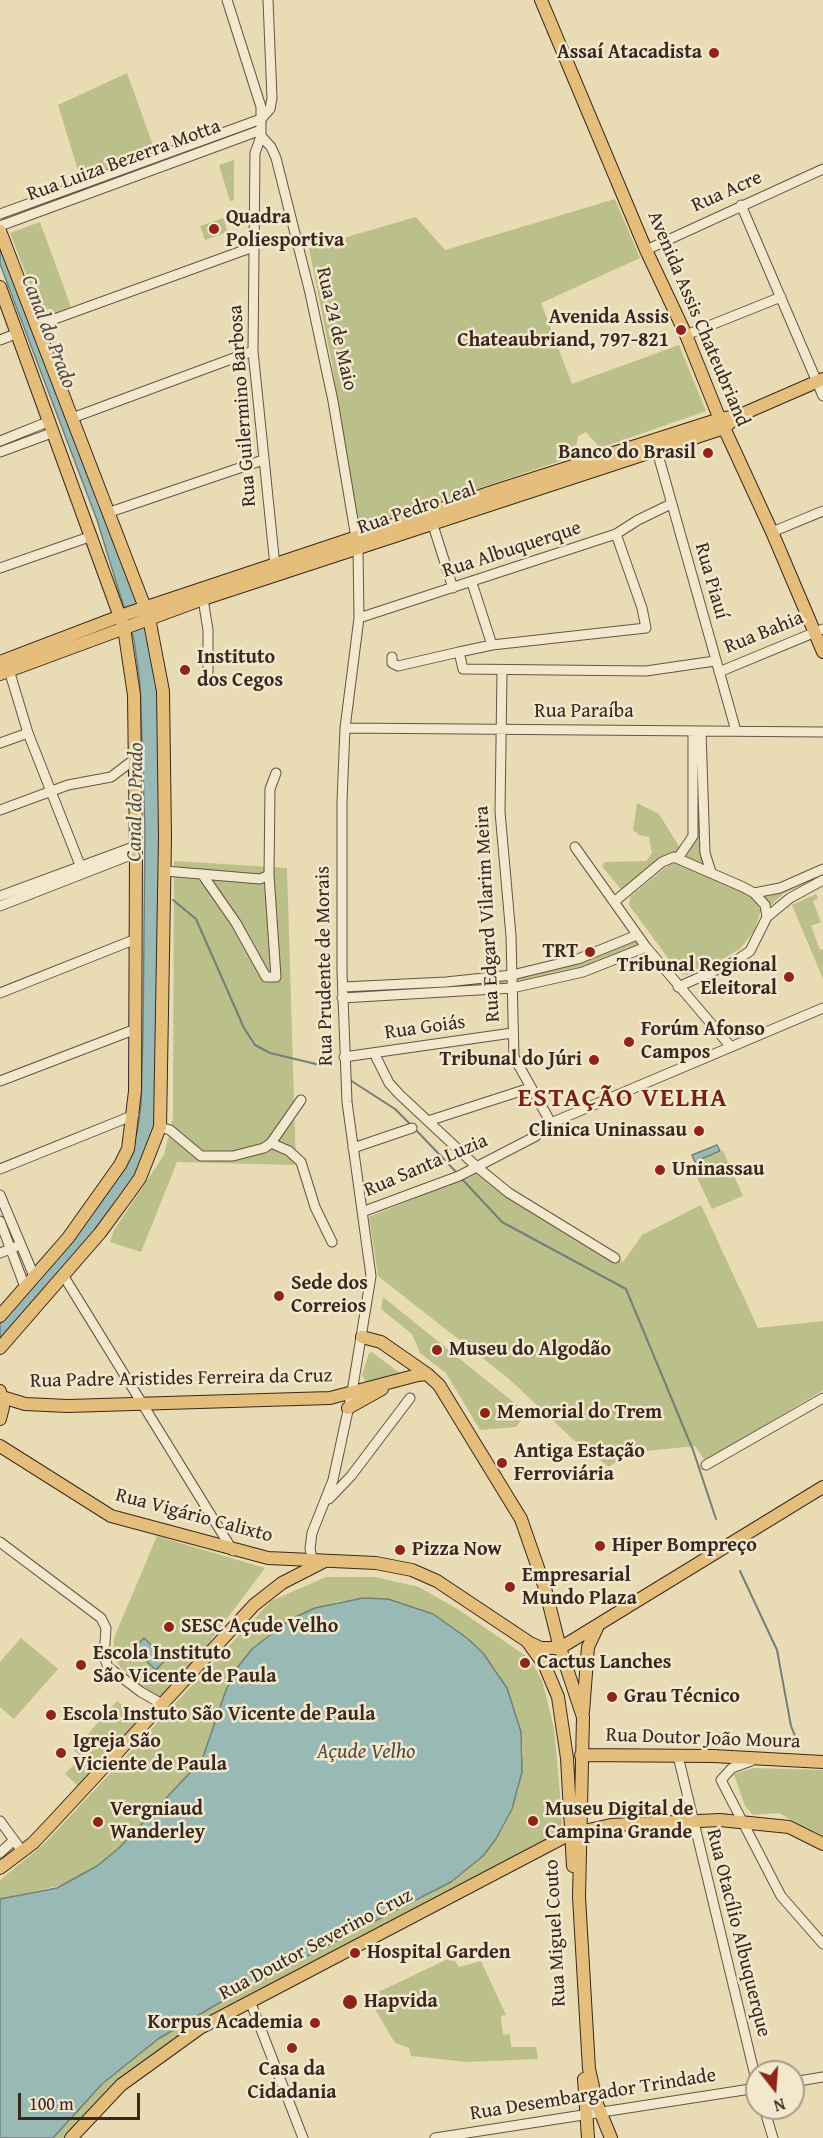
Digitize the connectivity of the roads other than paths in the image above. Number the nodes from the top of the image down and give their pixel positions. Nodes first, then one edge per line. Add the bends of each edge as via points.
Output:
1 (227, 0) edge
2 (268, 0) edge
3 (541, 0) edge
4 (261, 118) junction
5 (261, 133) junction
6 (175, 157) junction
7 (823, 170) edge
8 (741, 205) junction
9 (0, 213) edge
10 (0, 226) edge
11 (0, 231) edge
12 (253, 247) junction
13 (646, 250) junction
14 (0, 286) edge
15 (781, 297) junction
16 (38, 325) junction
17 (18, 333) junction
18 (686, 335) junction
19 (0, 339) edge
20 (253, 351) junction
21 (820, 380) edge
22 (823, 396) edge
23 (72, 418) junction
24 (722, 423) junction
25 (52, 427) junction
26 (0, 441) edge
27 (656, 445) junction
28 (0, 452) edge
29 (263, 460) junction
30 (671, 504) junction
31 (823, 511) edge
32 (110, 512) junction
33 (431, 518) junction
34 (772, 532) junction
35 (616, 534) junction
36 (92, 536) junction
37 (357, 544) junction
38 (275, 566) junction
39 (0, 568) edge
40 (472, 583) junction
41 (453, 588) junction
42 (203, 599) junction
43 (146, 614) junction
44 (358, 618) junction
45 (124, 621) junction
46 (819, 630) edge
47 (492, 645) junction
48 (459, 652) junction
49 (823, 652) edge
50 (392, 657) dead end
51 (715, 661) junction
52 (2, 664) edge
53 (208, 672) dead end
54 (502, 672) junction
55 (719, 672) junction
56 (345, 728) junction
57 (500, 730) junction
58 (697, 731) junction
59 (736, 731) junction
60 (823, 732) edge
61 (28, 733) junction
62 (0, 743) edge
63 (136, 758) junction
64 (276, 773) dead end
65 (51, 790) junction
66 (0, 810) edge
67 (575, 847) dead end
68 (136, 850) junction
69 (678, 858) junction
70 (80, 865) junction
71 (823, 869) edge
72 (165, 871) junction
73 (711, 872) junction
74 (202, 874) junction
75 (269, 875) junction
76 (823, 880) edge
77 (754, 893) junction
78 (0, 896) edge
79 (614, 902) junction
80 (0, 906) edge
81 (767, 917) junction
82 (637, 935) junction
83 (136, 939) junction
84 (646, 947) junction
85 (512, 975) junction
86 (343, 987) junction
87 (678, 987) junction
88 (512, 988) junction
89 (0, 993) edge
90 (342, 998) junction
91 (823, 1008) edge
92 (136, 1029) junction
93 (512, 1033) junction
94 (731, 1047) junction
95 (374, 1053) junction
96 (344, 1057) junction
97 (0, 1081) edge
98 (530, 1088) junction
99 (301, 1100) dead end
100 (134, 1115) junction
101 (428, 1121) junction
102 (160, 1127) junction
103 (412, 1128) dead end
104 (536, 1136) dead end
105 (271, 1143) junction
106 (353, 1148) junction
107 (0, 1169) edge
108 (473, 1169) junction
109 (0, 1195) edge
110 (362, 1212) junction
111 (0, 1221) edge
112 (332, 1242) dead end
113 (20, 1245) junction
114 (10, 1249) junction
115 (0, 1253) edge
116 (615, 1258) dead end
117 (63, 1275) junction
118 (34, 1276) junction
119 (25, 1287) junction
120 (0, 1316) edge
121 (362, 1337) junction
122 (0, 1347) edge
123 (427, 1374) junction
124 (396, 1380) junction
125 (352, 1392) junction
126 (1, 1394) edge
127 (410, 1398) dead end
128 (823, 1398) edge
129 (143, 1403) junction
130 (348, 1408) junction
131 (0, 1419) edge
132 (0, 1446) edge
133 (706, 1465) dead end
134 (823, 1487) edge
135 (326, 1502) junction
136 (0, 1542) edge
137 (233, 1551) junction
138 (319, 1561) junction
139 (599, 1626) junction
140 (507, 1627) joint
141 (527, 1641) junction
142 (560, 1648) junction
143 (162, 1704) junction
144 (583, 1717) junction
145 (581, 1755) junction
146 (678, 1756) junction
147 (762, 1760) junction
148 (823, 1762) edge
149 (692, 1820) junction
150 (0, 1821) edge
151 (741, 1821) junction
152 (575, 1832) junction
153 (14, 1840) junction
154 (823, 1844) edge
155 (22, 1851) junction
156 (0, 1853) edge
157 (1, 1866) edge
158 (823, 1944) edge
159 (250, 2001) junction
160 (751, 2060) edge
161 (823, 2077) edge
162 (805, 2080) edge
163 (745, 2088) edge
164 (600, 2111) junction
165 (586, 2113) junction
166 (768, 2120) edge
167 (71, 2138) edge
168 (303, 2138) edge
169 (435, 2138) edge
170 (588, 2138) edge
171 (611, 2138) edge
172 (773, 2138) edge

1 - 4 street via 258,94
2 - 4 street via 272,98 270,109
3 - 13 main road, Avenida Assis Chateubriand
4 - 5 street, Rua Guilermino Barbosa
4 - 6 street, Rua Luiza Bezerra Motta
5 - 6 street, Rua Luiza Bezerra Motta
5 - 12 street, Rua Guilermino Barbosa via 255,153
5 - 37 street, Rua 24 de Maio via 276,158 310,293
6 - 9 street, Rua Luiza Bezerra Motta
6 - 10 street, Rua Luiza Bezerra Motta
7 - 8 street, Rua Acre
8 - 13 street, Rua Acre
8 - 15 street
11 - 16 main road
12 - 16 street
12 - 20 street, Rua Guilermino Barbosa
13 - 18 main road, Avenida Assis Chateubriand
14 - 17 main road
15 - 18 street
15 - 21 street
16 - 23 main road
17 - 19 street
17 - 25 main road
18 - 24 main road, Avenida Assis Chateubriand
20 - 23 street
20 - 29 street, Rua Guilermino Barbosa
21 - 22 street
21 - 24 main road, Rua Pedro Leal
23 - 32 main road
24 - 27 main road, Rua Pedro Leal
24 - 34 main road, Avenida Assis Chateubriand
25 - 26 street
25 - 28 street
25 - 36 main road
27 - 30 street, Rua Piauí
27 - 33 main road, Rua Pedro Leal
29 - 32 street
29 - 38 street, Rua Guilermino Barbosa
30 - 35 street, Rua Albuquerque
30 - 51 street, Rua Piauí
31 - 34 street
32 - 43 main road
33 - 37 main road, Rua Pedro Leal
33 - 41 street
34 - 46 main road, Avenida Assis Chateubriand
35 - 40 street, Rua Albuquerque
35 - 47 street via 646,628
36 - 39 street
36 - 45 main road
37 - 38 main road, Rua Pedro Leal
37 - 42 main road, Rua Pedro Leal
37 - 44 street, Rua Prudente de Morais
38 - 43 main road, Rua Pedro Leal
40 - 41 street, Rua Albuquerque
40 - 47 street
41 - 44 street, Rua Albuquerque
42 - 43 main road, Rua Pedro Leal
42 - 53 street
43 - 45 main road, Rua Pedro Leal
43 - 72 main road via 163,691
44 - 56 street, Rua Prudente de Morais
45 - 52 main road, Rua Pedro Leal
45 - 63 main road via 134,696
46 - 49 main road, Avenida Assis Chateubriand
46 - 55 street, Rua Bahia
47 - 48 street
48 - 50 street via 398,666 392,663
48 - 54 street via 463,669
51 - 54 street via 646,671
51 - 55 street, Rua Piauí
52 - 61 street
54 - 57 street, Rua Edgard Vilarim Meira
55 - 59 street, Rua Piauí
56 - 57 street, Rua Paraíba
56 - 86 street, Rua Prudente de Morais
57 - 58 street, Rua Paraíba
57 - 85 street, Rua Edgard Vilarim Meira via 500,812
58 - 59 street, Rua Paraíba
58 - 69 street via 693,836
58 - 73 street via 705,853
59 - 60 street, Rua Paraíba
61 - 62 street
61 - 65 street
63 - 65 street via 111,777
63 - 68 main road
64 - 75 street via 270,789
65 - 66 street
65 - 70 street
67 - 79 street
68 - 70 street
68 - 80 street
68 - 83 main road
69 - 73 street
69 - 79 street via 665,860
70 - 78 street
71 - 77 street via 780,888
72 - 74 street
72 - 102 main road
73 - 77 street
74 - 75 street via 260,879
74 - 75 street via 236,922 266,978 276,977
76 - 81 street via 790,898
77 - 81 street via 765,905
79 - 82 street
81 - 87 street via 755,944 742,958
82 - 84 street
82 - 85 street via 578,959
83 - 89 street
83 - 92 main road
84 - 87 street
84 - 88 street via 583,972
85 - 86 street
85 - 88 street, Rua Edgard Vilarim Meira
86 - 90 street, Rua Prudente de Morais
87 - 94 street
88 - 90 street
88 - 93 street, Rua Edgard Vilarim Meira
90 - 96 street, Rua Prudente de Morais
91 - 94 street
92 - 97 street
92 - 100 main road
93 - 95 street, Rua Goiás
93 - 98 street, Rua Edgard Vilarim Meira via 514,1057
94 - 98 street, Rua Edgard Vilarim Meira via 551,1123
95 - 96 street, Rua Goiás
95 - 101 street via 389,1083
96 - 106 street, Rua Prudente de Morais
98 - 101 street
99 - 105 street
100 - 107 street
100 - 118 main road via 120,1165 68,1238
101 - 108 street
102 - 105 street via 170,1130 201,1155 213,1158 249,1152
102 - 117 main road via 140,1178
103 - 106 street
104 - 108 street, Rua Santa Luzia
105 - 112 street via 301,1162
106 - 110 street, Rua Prudente de Morais
108 - 110 street, Rua Santa Luzia
108 - 116 street
109 - 113 street
110 - 121 street, Rua Prudente de Morais via 371,1276
111 - 114 street
113 - 114 street
113 - 118 street
114 - 115 street
114 - 119 street
117 - 122 main road
117 - 129 street
118 - 119 main road
119 - 120 main road
121 - 123 main road, Rua Miguel Couto via 381,1342
121 - 125 street, Rua Prudente de Morais
123 - 124 main road, Rua Padre Aristides Ferreira da Cruz
123 - 142 main road, Rua Miguel Couto via 443,1390 521,1519 545,1588
124 - 125 main road, Rua Padre Aristides Ferreira da Cruz
124 - 130 main road
125 - 129 main road, Rua Padre Aristides Ferreira da Cruz via 330,1398
125 - 130 street, Rua Prudente de Morais
126 - 129 main road, Rua Padre Aristides Ferreira da Cruz via 25,1404 51,1406
126 - 131 main road
127 - 135 street via 351,1476
128 - 133 street
129 - 137 street
130 - 135 street, Rua Prudente de Morais
132 - 137 main road, Rua Vigário Calixto via 111,1516
134 - 139 main road
135 - 138 street via 312,1533 310,1549
136 - 143 street via 101,1618 106,1628 104,1657 108,1667
137 - 138 main road, Rua Vigário Calixto
138 - 140 main road, Rua Vigário Calixto via 376,1563 412,1570 437,1581
138 - 143 main road via 254,1605
139 - 142 main road
139 - 144 main road via 588,1647
140 - 141 main road, Rua Miguel Couto
141 - 142 main road via 541,1648
141 - 152 main road, Rua Miguel Couto via 545,1666 558,1697
142 - 144 main road, Rua Miguel Couto
143 - 155 main road via 77,1798
144 - 145 main road, Rua Miguel Couto
145 - 146 main road, Rua Doutor João Moura
145 - 152 main road, Rua Miguel Couto
146 - 147 main road, Rua Doutor João Moura
146 - 149 street, Rua Otacílio Albuquerque
147 - 148 main road, Rua Doutor João Moura
147 - 151 street via 737,1765 722,1777
149 - 151 main road
149 - 152 main road
149 - 160 street, Rua Otacílio Albuquerque
150 - 153 street
151 - 154 main road via 789,1827
151 - 158 street via 781,1896
152 - 159 main road, Rua Doutor Severino Cruz
152 - 164 main road, Rua Miguel Couto via 588,2050
152 - 165 main road, Rua Miguel Couto
153 - 155 street
153 - 156 street
155 - 157 main road
159 - 167 main road, Rua Doutor Severino Cruz via 200,2028 145,2066 121,2085
159 - 168 street
161 - 162 street
163 - 164 street, Rua Desembargador Trindade
164 - 165 street, Rua Desembargador Trindade
164 - 171 main road, Rua Miguel Couto
165 - 169 street, Rua Desembargador Trindade
165 - 170 main road, Rua Miguel Couto
166 - 172 street

